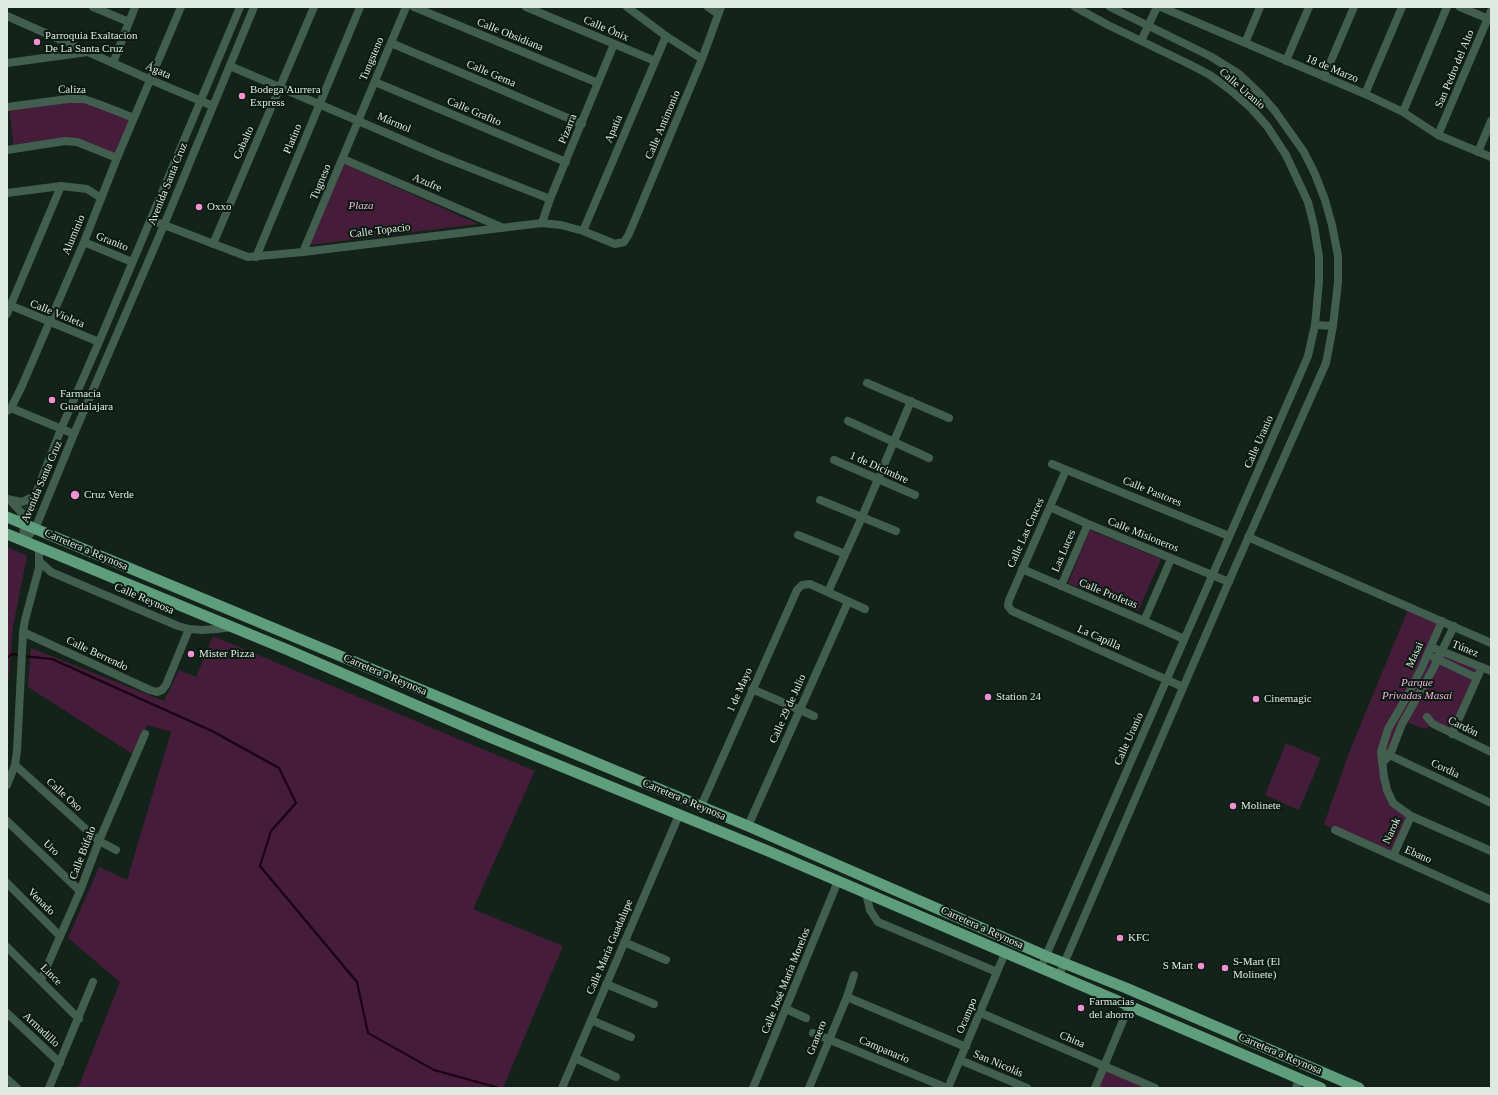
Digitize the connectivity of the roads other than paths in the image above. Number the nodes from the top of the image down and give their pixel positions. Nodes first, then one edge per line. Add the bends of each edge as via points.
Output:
1 (93, 7) edge
2 (135, 7) edge
3 (181, 7) edge
4 (240, 7) edge
5 (254, 7) edge
6 (314, 7) edge
7 (360, 7) edge
8 (406, 7) edge
9 (414, 7) edge
10 (526, 7) edge
11 (627, 7) edge
12 (708, 7) edge
13 (1075, 7) edge
14 (1110, 7) edge
15 (1157, 7) edge
16 (1161, 7) edge
17 (1260, 7) edge
18 (1310, 7) edge
19 (1354, 7) edge
20 (1402, 7) edge
21 (1447, 7) edge
22 (1460, 7) edge
23 (720, 10) edge
24 (7, 16) edge
25 (1490, 16) edge
26 (129, 22) junction
27 (1148, 26) junction
28 (666, 36) junction
29 (1141, 41) junction
30 (391, 43) junction
31 (1245, 43) junction
32 (614, 44) junction
33 (89, 52) junction
34 (702, 59) junction
35 (655, 61) junction
36 (1286, 61) junction
37 (7, 63) edge
38 (113, 63) junction
39 (230, 66) junction
40 (1324, 77) junction
41 (151, 80) junction
42 (375, 82) junction
43 (598, 83) junction
44 (281, 88) junction
45 (1365, 94) junction
46 (201, 100) junction
47 (320, 104) junction
48 (213, 106) junction
49 (7, 107) edge
50 (1403, 112) junction
51 (134, 118) junction
52 (358, 120) junction
53 (1491, 121) edge
54 (582, 124) junction
55 (1438, 135) junction
56 (7, 150) edge
57 (1478, 152) junction
58 (117, 158) junction
59 (1491, 158) edge
60 (343, 159) junction
61 (566, 162) junction
62 (61, 186) junction
63 (7, 193) edge
64 (101, 198) junction
65 (550, 199) junction
66 (151, 220) junction
67 (542, 223) junction
68 (164, 225) junction
69 (501, 227) junction
70 (583, 231) junction
71 (84, 242) junction
72 (213, 244) junction
73 (615, 244) joint
74 (303, 252) junction
75 (256, 257) junction
76 (132, 262) junction
77 (9, 305) edge
78 (7, 314) edge
79 (49, 323) junction
80 (1315, 325) junction
81 (1333, 326) junction
82 (99, 342) junction
83 (867, 383) dead end
84 (911, 401) junction
85 (9, 409) edge
86 (949, 418) dead end
87 (848, 421) dead end
88 (61, 429) junction
89 (74, 434) junction
90 (894, 441) junction
91 (929, 458) dead end
92 (834, 460) dead end
93 (1052, 464) dead end
94 (1066, 470) junction
95 (878, 480) junction
96 (915, 495) dead end
97 (35, 496) junction
98 (9, 500) edge
99 (820, 500) dead end
100 (1050, 507) junction
101 (7, 517) edge
102 (862, 517) junction
103 (24, 524) junction
104 (1088, 524) junction
105 (35, 529) junction
106 (896, 531) dead end
107 (7, 534) edge
108 (798, 535) dead end
109 (1229, 536) junction
110 (1248, 537) junction
111 (23, 541) junction
112 (38, 547) junction
113 (845, 554) junction
114 (1171, 559) junction
115 (40, 562) junction
116 (1022, 569) junction
117 (51, 572) junction
118 (1212, 574) junction
119 (37, 579) junction
120 (1229, 582) junction
121 (1061, 586) junction
122 (828, 592) junction
123 (848, 602) junction
124 (1008, 606) joint
125 (865, 609) dead end
126 (1144, 620) junction
127 (1442, 621) junction
128 (1454, 626) junction
129 (231, 627) junction
130 (189, 629) junction
131 (23, 632) junction
132 (1184, 639) junction
133 (1491, 643) edge
134 (1432, 647) junction
135 (1441, 651) junction
136 (1428, 656) junction
137 (1438, 659) junction
138 (350, 660) junction
139 (1482, 667) junction
140 (1491, 671) edge
141 (343, 674) junction
142 (1478, 678) junction
143 (1167, 680) junction
144 (1184, 687) junction
145 (752, 689) junction
146 (800, 710) junction
147 (814, 716) dead end
148 (1395, 717) junction
149 (1427, 717) dead end
150 (1404, 721) junction
151 (145, 734) dead end
152 (1452, 734) junction
153 (1381, 752) junction
154 (1491, 752) edge
155 (1390, 755) junction
156 (1382, 763) junction
157 (15, 765) junction
158 (7, 785) edge
159 (648, 802) junction
160 (1491, 803) edge
161 (701, 806) junction
162 (679, 815) junction
163 (1411, 816) junction
164 (691, 820) junction
165 (7, 821) edge
166 (736, 821) junction
167 (748, 826) junction
168 (1335, 830) dead end
169 (764, 833) junction
170 (99, 841) junction
171 (116, 850) dead end
172 (768, 851) junction
173 (1491, 851) edge
174 (1393, 856) junction
175 (838, 881) junction
176 (7, 883) edge
177 (80, 890) junction
178 (866, 893) junction
179 (1491, 900) edge
180 (923, 918) junction
181 (963, 920) junction
182 (60, 936) junction
183 (624, 942) junction
184 (7, 947) edge
185 (1005, 953) junction
186 (1046, 956) junction
187 (666, 960) dead end
188 (1064, 963) junction
189 (1041, 968) junction
190 (997, 972) junction
191 (854, 975) dead end
192 (1059, 975) junction
193 (1096, 976) junction
194 (41, 980) junction
195 (94, 982) dead end
196 (606, 984) junction
197 (847, 997) junction
198 (654, 1004) dead end
199 (1129, 1006) junction
200 (786, 1009) junction
201 (7, 1013) edge
202 (981, 1013) junction
203 (1189, 1014) junction
204 (806, 1018) dead end
205 (79, 1019) junction
206 (591, 1020) junction
207 (813, 1033) dead end
208 (630, 1037) dead end
209 (829, 1038) junction
210 (966, 1047) junction
211 (575, 1058) junction
212 (960, 1060) junction
213 (60, 1063) junction
214 (1104, 1066) junction
215 (616, 1077) dead end
216 (7, 1079) edge
217 (1297, 1083) edge
218 (812, 1087) edge
219 (17, 1088) edge
220 (49, 1088) edge
221 (562, 1088) edge
222 (753, 1088) edge
223 (947, 1088) edge
224 (1027, 1088) edge
225 (1095, 1088) edge
226 (1155, 1088) edge
227 (1321, 1088) edge
228 (1359, 1088) edge

1 - 26 street
2 - 26 street
3 - 41 street, Aluminio
4 - 46 street, Avenida Santa Cruz
5 - 39 street, Avenida Santa Cruz
6 - 44 street, Cobalto
7 - 47 street, Platino
8 - 30 street, Tungsteno
9 - 43 street, Calle Obsidiana
10 - 32 street, Calle Ónix
11 - 28 street
12 - 23 street
13 - 29 street, Calle Uranio
14 - 27 street, Calle Uranio
15 - 27 street
16 - 31 street, 18 de Marzo
17 - 31 street
18 - 36 street
19 - 40 street
20 - 45 street
21 - 50 street
22 - 25 street
23 - 34 street, Calle Antimonio
24 - 33 street, Ágata
25 - 55 street, San Pedro del Alto
26 - 38 street
27 - 29 street
27 - 81 street, Calle Uranio via 1210,56 1239,74 1275,111 1304,152 1325,200 1338,256
28 - 34 street
28 - 35 street, Apatia
29 - 80 street, Calle Uranio via 1210,75 1229,89 1267,126 1286,155 1308,202 1314,226 1320,282
30 - 42 street, Tungsteno
30 - 54 street, Calle Gema
31 - 36 street, 18 de Marzo
32 - 35 street, Calle Ónix
32 - 43 street, Pizarra
33 - 37 street
33 - 38 street, Ágata
34 - 73 street, Calle Antimonio via 629,234 624,242
35 - 70 street, Apatia
36 - 40 street, 18 de Marzo
38 - 41 street, Ágata
39 - 44 street, Mármol
39 - 48 street, Avenida Santa Cruz
40 - 45 street, 18 de Marzo
41 - 46 street, Ágata
41 - 51 street, Aluminio
42 - 52 street, Tungsteno
42 - 61 street, Calle Grafito
43 - 54 street, Pizarra
44 - 47 street, Mármol
44 - 72 street, Cobalto
45 - 50 street, 18 de Marzo
46 - 48 street, Ágata
46 - 66 street, Avenida Santa Cruz
47 - 52 street, Mármol
47 - 75 street, Platino
48 - 68 street, Avenida Santa Cruz
49 - 51 street, Caliza via 84,99
50 - 55 street, 18 de Marzo
51 - 58 street, Aluminio
52 - 60 street, Tugneso
52 - 65 street, Mármol via 440,156
53 - 57 street
54 - 61 street, Pizarra
55 - 57 street, 18 de Marzo
56 - 58 street via 65,141 77,142
57 - 59 street, 18 de Marzo
58 - 64 street, Aluminio
60 - 69 street, Azufre
60 - 74 street, Tugneso
61 - 65 street, Pizarra
62 - 63 street
62 - 64 street via 87,189
62 - 77 street
64 - 71 street, Aluminio
65 - 67 street, Pizarra
66 - 68 street, Calle Topacio
66 - 76 street, Avenida Santa Cruz
67 - 69 street, Calle Topacio
67 - 70 street, Calle Topacio
68 - 72 street, Calle Topacio
68 - 89 street, Avenida Santa Cruz
69 - 74 street, Calle Topacio
70 - 73 street, Calle Topacio
71 - 76 street, Granito
71 - 79 street, Aluminio
72 - 75 street, Calle Topacio via 248,257
74 - 75 street, Calle Topacio
76 - 82 street, Avenida Santa Cruz
77 - 78 street
77 - 79 street, Calle Violeta
79 - 82 street, Calle Violeta
79 - 85 street, Aluminio via 21,388
80 - 81 street
80 - 109 street, Calle Uranio via 1308,356
81 - 110 street, Calle Uranio via 1326,363
82 - 88 street, Avenida Santa Cruz
83 - 84 street
84 - 86 street
84 - 90 street
85 - 88 street, Aluminio
87 - 90 street
88 - 89 street, Aluminio
88 - 97 street, Avenida Santa Cruz
89 - 105 street, Avenida Santa Cruz
90 - 91 street
90 - 95 street
92 - 95 street, 1 de Dicimbre
93 - 94 street, Calle Pastores
94 - 100 street, Calle Las Cruces
94 - 109 street, Calle Pastores
95 - 96 street, 1 de Dicimbre
95 - 102 street
97 - 98 street via 22,502
97 - 103 street, Avenida Santa Cruz
98 - 103 street via 21,512
99 - 102 street
100 - 104 street, Calle Misioneros
100 - 116 street, Calle Las Cruces
101 - 103 main road, Carretera a Reynosa
102 - 106 street
102 - 113 street
103 - 105 main road, Carretera a Reynosa
103 - 111 street, Avenida Santa Cruz
104 - 114 street, Calle Misioneros
104 - 121 street, Las Luces
105 - 111 street, Avenida Santa Cruz
105 - 138 main road, Carretera a Reynosa
107 - 111 main road, Carretera a Reynosa
108 - 113 street
109 - 118 street, Calle Uranio
110 - 120 street, Calle Uranio
110 - 127 street
111 - 112 main road, Carretera a Reynosa
112 - 115 street
112 - 129 main road, Carretera a Reynosa
113 - 122 street
114 - 118 street, Calle Misioneros
114 - 126 street
115 - 117 street, Calle Reynosa
115 - 119 street
116 - 121 street, Calle Profetas
116 - 124 street, Calle Las Cruces
117 - 119 street
117 - 130 street, Calle Reynosa
118 - 120 street, Calle Misioneros
118 - 132 street, Calle Uranio
119 - 131 street
120 - 144 street, Calle Uranio
121 - 126 street, Calle Profetas
122 - 123 street
122 - 145 street, 1 de Mayo via 810,584 802,585 797,590
123 - 125 street
123 - 146 street, Calle 29 de Julio
124 - 143 street, La Capilla via 1012,611
126 - 132 street, Calle Profetas
127 - 128 street
127 - 134 street, Masai
128 - 133 street
128 - 135 street, Masai
129 - 130 street, Calle Reynosa
129 - 141 main road, Carretera a Reynosa
130 - 131 street, Calle Berrendo via 166,685 157,692
131 - 157 street
132 - 143 street, Calle Uranio
134 - 135 street, Túnez
134 - 136 street, Masai
135 - 137 street, Masai
135 - 139 street, Túnez
136 - 137 street, Túnez
136 - 148 street, Masai
137 - 142 street, Túnez
137 - 150 street, Masai
138 - 141 main road
138 - 161 main road, Carretera a Reynosa
139 - 140 street, Túnez
139 - 142 street
141 - 159 main road, Carretera a Reynosa
142 - 152 street
143 - 144 street, La Capilla
143 - 186 street, Calle Uranio
144 - 188 street, Calle Uranio
145 - 146 street
145 - 161 street, 1 de Mayo
146 - 147 street
146 - 167 street, Calle 29 de Julio
148 - 150 street
148 - 153 street, Masai via 1388,729
149 - 152 street, Cardón via 1433,724
150 - 155 street, Masai
151 - 170 street, Calle Búfalo
152 - 154 street, Cardón
153 - 155 street, Cordia
153 - 156 street, Masai
155 - 156 street, Masai
155 - 160 street, Cordia
156 - 163 street, Masai via 1387,790 1393,803
157 - 158 street
157 - 170 street, Calle Oso
159 - 161 main road via 687,812 695,811
159 - 162 main road, Carretera a Reynosa
161 - 166 main road, Carretera a Reynosa
162 - 164 main road, Carretera a Reynosa
162 - 183 street, Calle María Guadalupe
163 - 173 street, Masai
163 - 174 street, Narok
164 - 166 main road via 719,823
164 - 172 main road, Carretera a Reynosa
165 - 177 street, Uro
166 - 167 main road, Carretera a Reynosa
167 - 169 main road, Carretera a Reynosa
168 - 174 street, Ebano
169 - 172 main road via 756,837 755,841
169 - 181 main road, Carretera a Reynosa
170 - 171 street, Calle Oso
170 - 177 street, Calle Búfalo
172 - 175 main road, Carretera a Reynosa
174 - 179 street, Ebano
175 - 178 main road, Carretera a Reynosa
175 - 200 street, Calle José María Morelos
176 - 182 street, Venado
177 - 182 street, Calle Búfalo
178 - 180 main road, Carretera a Reynosa
178 - 190 street via 870,910 878,922
180 - 181 main road via 949,924
180 - 185 main road, Carretera a Reynosa
181 - 186 main road, Carretera a Reynosa
182 - 194 street, Calle Búfalo
183 - 187 street
183 - 196 street, Calle María Guadalupe
184 - 194 street, Lince
185 - 189 main road, Carretera a Reynosa
185 - 190 street, Ocampo
186 - 188 main road, Carretera a Reynosa
186 - 189 street, Calle Uranio
188 - 192 street, Calle Uranio
188 - 193 main road, Carretera a Reynosa
189 - 192 main road, Carretera a Reynosa
190 - 202 street, Ocampo
191 - 197 street, Granero
192 - 199 main road, Carretera a Reynosa
193 - 199 main road via 1122,996
193 - 203 main road, Carretera a Reynosa
194 - 205 street, Lince
195 - 205 street
196 - 198 street
196 - 206 street, Calle María Guadalupe
197 - 209 street, Granero
197 - 210 street
199 - 203 main road via 1145,1005 1171,1013
199 - 214 street
199 - 217 main road, Carretera a Reynosa
200 - 204 street
200 - 222 street, Calle José María Morelos
201 - 213 street, Armadillo
202 - 210 street, Ocampo
202 - 214 street, China
203 - 228 main road, Carretera a Reynosa
205 - 213 street
206 - 208 street
206 - 211 street, Calle María Guadalupe
207 - 209 street, Campanario
209 - 218 street, Granero
209 - 223 street, Campanario
210 - 212 street, Ocampo
211 - 215 street
211 - 221 street, Calle María Guadalupe
212 - 223 street, Ocampo
212 - 224 street, San Nicolás
213 - 220 street
214 - 225 street
214 - 226 street, China
216 - 219 street
217 - 227 main road, Carretera a Reynosa

